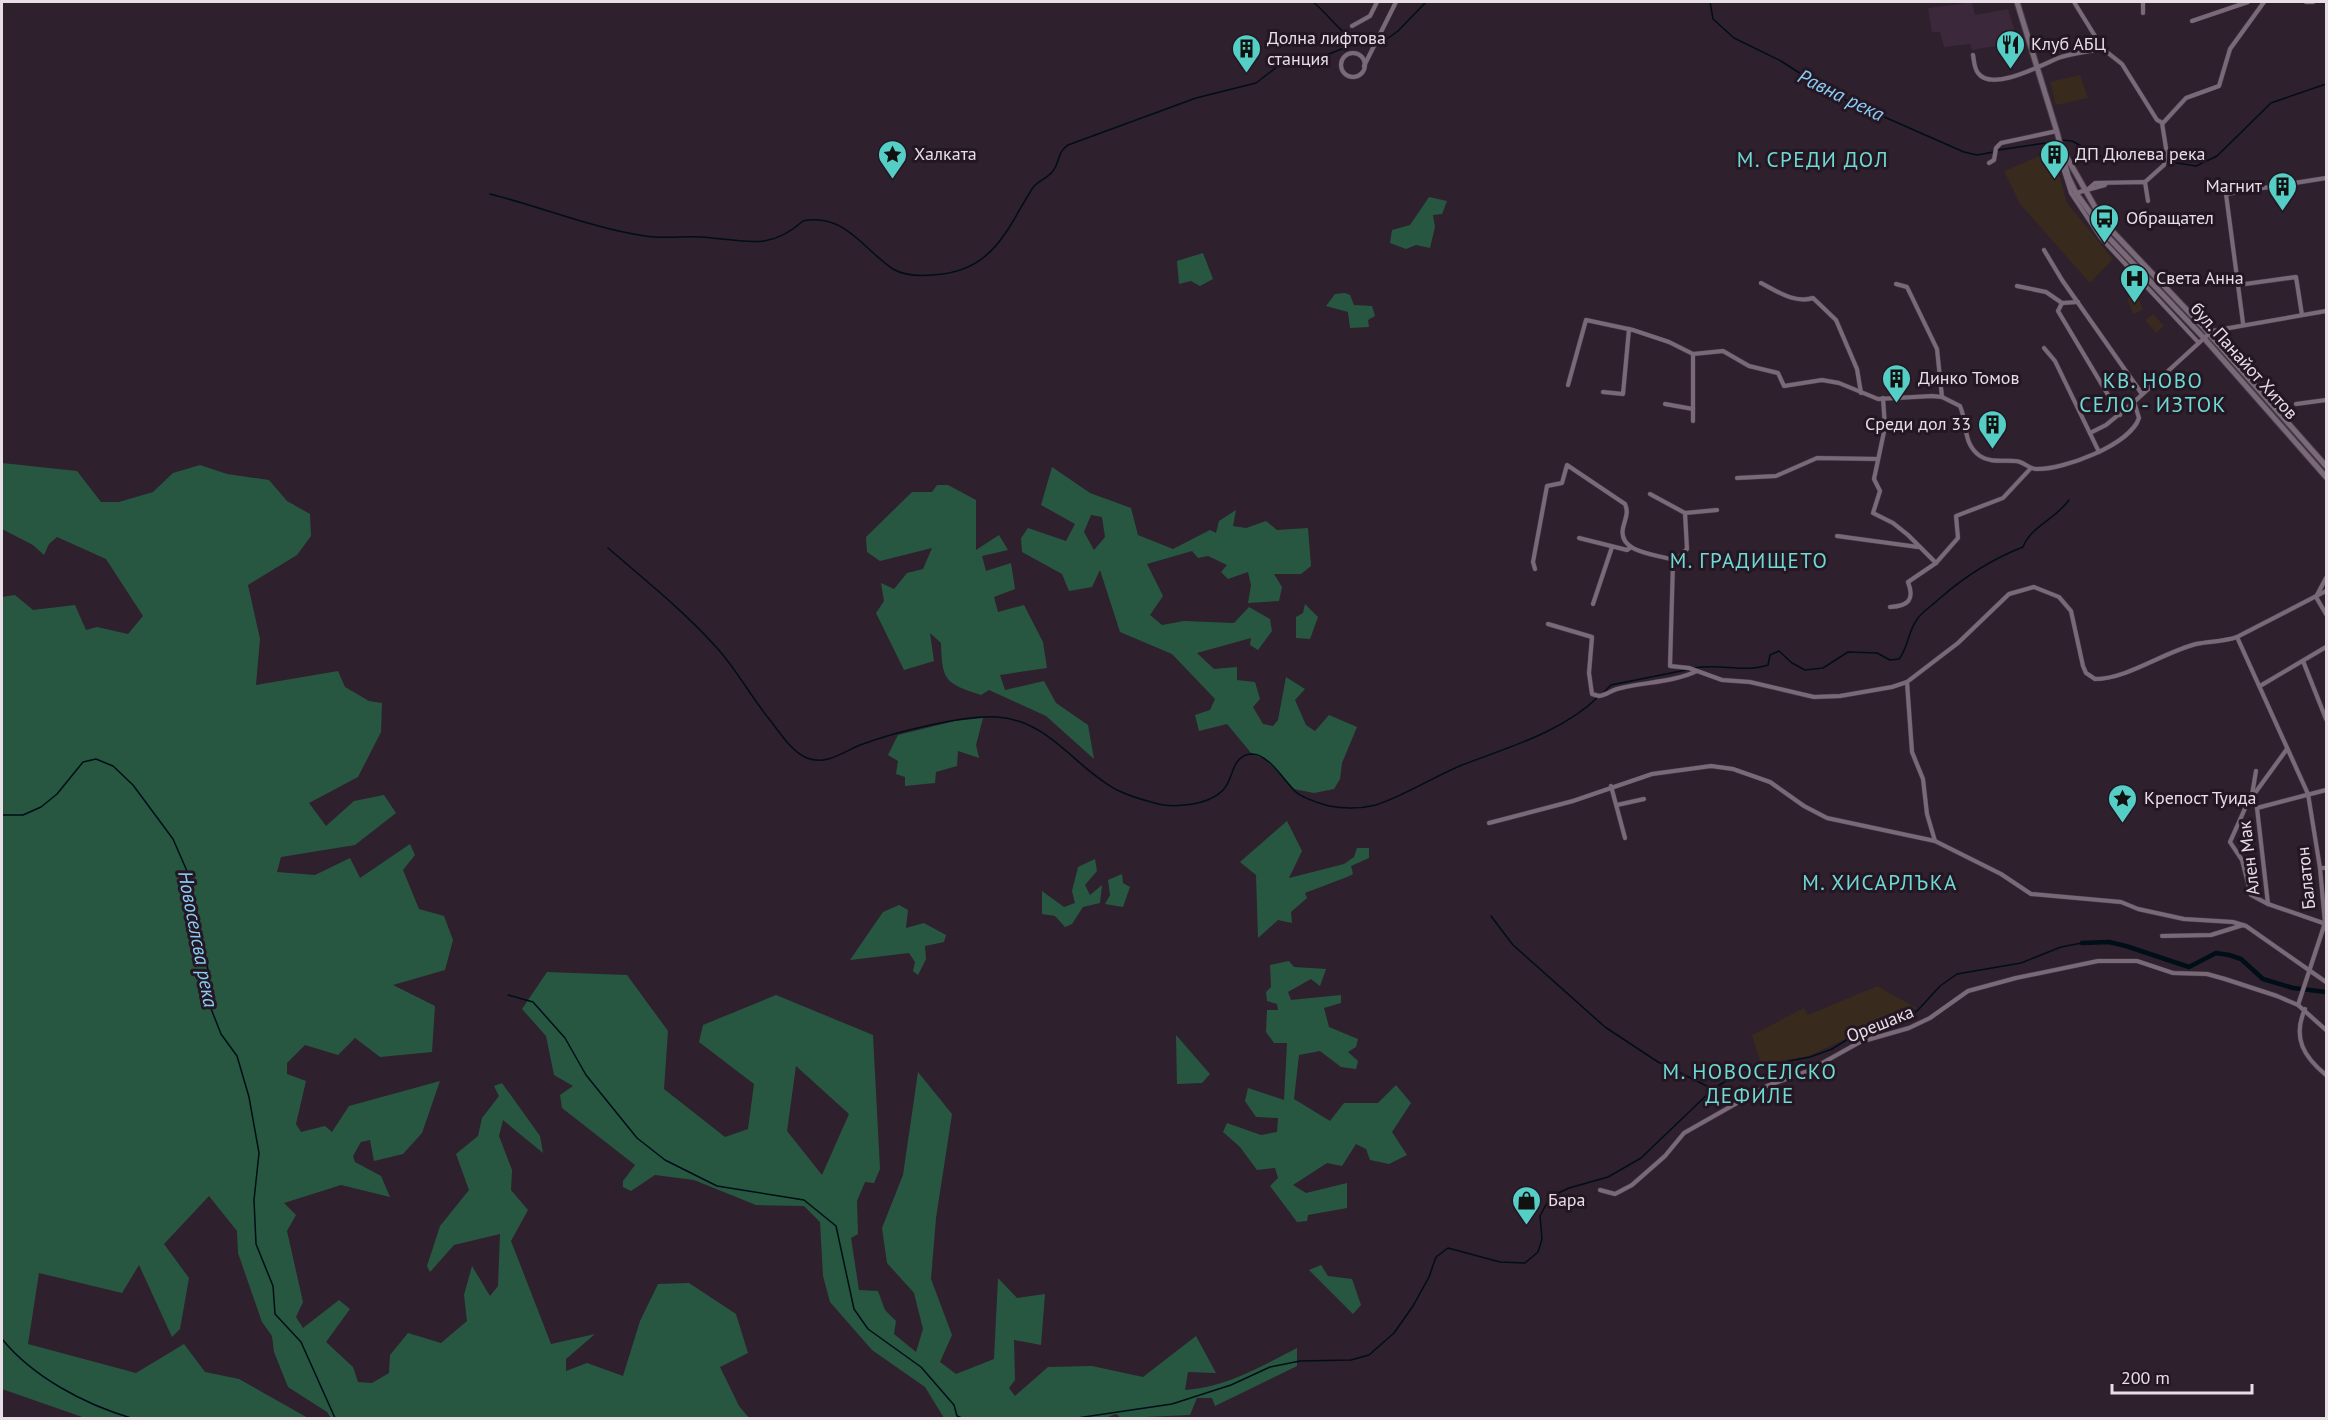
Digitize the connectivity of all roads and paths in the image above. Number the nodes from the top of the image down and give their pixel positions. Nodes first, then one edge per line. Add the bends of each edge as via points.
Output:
1 (1377, 2) edge
2 (1396, 2) edge
3 (2017, 2) edge
4 (2074, 2) edge
5 (2143, 2) edge
6 (2248, 2) edge
7 (2263, 2) edge
8 (2306, 2) edge
9 (2313, 2) edge
10 (2143, 13) dead end
11 (2192, 21) dead end
12 (1352, 26) dead end
13 (2103, 49) junction
14 (1372, 50) junction
15 (1358, 55) junction
16 (1973, 55) dead end
17 (1364, 66) junction
18 (2038, 67) junction
19 (2162, 123) junction
20 (2057, 131) junction
21 (2059, 148) junction
22 (1989, 163) dead end
23 (2326, 178) edge
24 (2145, 182) junction
25 (2086, 191) junction
26 (2076, 193) junction
27 (2148, 201) dead end
28 (2044, 250) dead end
29 (1761, 284) dead end
30 (1896, 284) dead end
31 (2238, 285) junction
32 (2017, 286) dead end
33 (2078, 302) junction
34 (2062, 303) junction
35 (2326, 311) edge
36 (2302, 315) junction
37 (2244, 323) junction
38 (1629, 329) junction
39 (2203, 337) junction
40 (2044, 348) dead end
41 (1693, 354) junction
42 (1568, 385) dead end
43 (1603, 392) dead end
44 (1861, 393) junction
45 (2142, 394) junction
46 (1942, 397) junction
47 (1883, 398) junction
48 (2326, 400) edge
49 (2134, 402) junction
50 (1665, 404) dead end
51 (2296, 404) dead end
52 (1693, 409) junction
53 (2120, 415) junction
54 (1694, 421) dead end
55 (2090, 434) junction
56 (2099, 452) junction
57 (1878, 459) junction
58 (2326, 466) edge
59 (2031, 468) junction
60 (2326, 477) edge
61 (1737, 478) dead end
62 (1650, 494) dead end
63 (1717, 510) dead end
64 (1684, 513) junction
65 (1837, 536) dead end
66 (1579, 538) dead end
67 (1612, 547) junction
68 (1919, 547) junction
69 (1630, 548) junction
70 (1673, 563) junction
71 (1936, 563) junction
72 (1535, 569) dead end
73 (2326, 578) edge
74 (2326, 591) edge
75 (2316, 597) junction
76 (1593, 604) dead end
77 (1890, 607) dead end
78 (2326, 614) edge
79 (1548, 624) dead end
80 (2237, 637) junction
81 (2326, 647) edge
82 (2303, 661) junction
83 (1696, 670) junction
84 (1907, 682) junction
85 (2260, 686) junction
86 (2326, 719) edge
87 (2288, 749) junction
88 (2256, 771) dead end
89 (1611, 786) junction
90 (2326, 790) edge
91 (2308, 794) junction
92 (2252, 796) junction
93 (1644, 799) dead end
94 (1617, 805) junction
95 (1489, 823) dead end
96 (1625, 838) dead end
97 (1935, 841) junction
98 (2320, 868) junction
99 (2326, 868) edge
100 (2268, 904) junction
101 (2326, 924) edge
102 (2243, 925) junction
103 (2162, 936) dead end
104 (2310, 971) junction
105 (2326, 982) edge
106 (2298, 1005) junction
107 (2305, 1010) junction
108 (2326, 1030) edge
109 (2326, 1075) edge
110 (1600, 1190) dead end

1 - 12 street via 1370,16
2 - 14 street
3 - 18 street, бул. Панайот Хитов
4 - 13 street
5 - 10 street
6 - 11 street
7 - 19 street via 2230,49 2219,86 2186,98
8 - 9 street
13 - 18 street via 2061,57
13 - 19 street via 2122,64
14 - 15 street
14 - 17 street
15 - 17 street
15 - 17 street via 1345,57 1342,70 1354,77 1361,74
16 - 18 street via 1977,71 1989,78 2007,78
18 - 20 street, бул. Панайот Хитов
19 - 24 street via 2164,165
20 - 21 street, бул. Панайот Хитов
20 - 22 street via 2001,144
21 - 25 street, бул. Панайот Хитов
21 - 26 street, бул. Панайот Хитов
21 - 39 street via 2071,194 2101,238
23 - 31 street via 2226,194
24 - 25 street via 2106,184
24 - 27 street
25 - 26 street
25 - 39 street, бул. Панайот Хитов via 2113,232
26 - 39 street, бул. Панайот Хитов via 2108,237
28 - 33 street
29 - 44 street via 1784,296 1804,301 1813,298 1836,320 1857,369
30 - 46 street via 1907,287 1938,350
31 - 36 street via 2296,277
31 - 37 street
32 - 34 street via 2046,292
33 - 34 street
33 - 45 street
34 - 53 street via 2058,311
35 - 36 street
36 - 37 street
37 - 39 street
38 - 41 street
38 - 42 street via 1586,320
38 - 43 street via 1623,394
39 - 45 street
39 - 58 street, бул. Панайот Хитов
39 - 60 street, бул. Панайот Хитов
40 - 55 street via 2055,361
41 - 44 street via 1723,351 1749,366 1778,373 1784,386 1822,380
41 - 52 street
44 - 47 street
45 - 49 street
46 - 47 street
46 - 59 street via 1960,406 1967,441 1981,457 2018,460
47 - 57 street via 1885,427
48 - 51 street
49 - 53 street
49 - 56 street via 2139,415 2137,424
50 - 52 street
52 - 54 street
53 - 55 street
55 - 56 street
56 - 59 street via 2067,465
57 - 61 street via 1817,459 1776,476
57 - 68 street via 1874,479 1880,491 1872,513 1893,523
59 - 71 street via 2004,498 1956,516 1959,538
62 - 64 street
63 - 64 street
64 - 70 street via 1687,549
65 - 68 street
66 - 67 street
67 - 69 street
67 - 76 street
68 - 71 street
69 - 70 street
69 - 72 street via 1623,541 1628,511 1625,504 1567,465 1562,483 1547,486
70 - 83 street via 1670,666
71 - 77 street via 1908,582 1909,602 1905,606
73 - 75 street
74 - 75 street
75 - 78 street
75 - 80 street
79 - 83 street via 1592,637 1592,694 1601,696 1617,688 1683,678
80 - 84 street via 2198,644 2114,676 2095,679 2083,666 2071,611 2059,597 2034,587 2009,594 1958,643
80 - 85 street, Балатон
81 - 82 street
82 - 85 street
82 - 86 street
83 - 84 street via 1722,680 1750,682 1814,697 1856,694
84 - 97 street via 1912,752 1923,779
85 - 87 street, Балатон
87 - 91 street, Балатон
87 - 92 street
88 - 92 street
89 - 94 street
89 - 95 street via 1573,801
89 - 97 street via 1683,768 1733,769 1770,782 1827,818
90 - 91 street
91 - 98 street, Балатон
91 - 100 street, Ален Мак via 2257,808
92 - 100 street via 2229,839 2244,865 2248,891
93 - 94 street
94 - 96 street
97 - 102 street via 2001,874 2031,894 2121,902 2157,914
98 - 99 street
98 - 101 street, Балатон
100 - 101 street
101 - 104 street, Балатон
102 - 103 street via 2211,935
102 - 104 street
104 - 105 street
104 - 106 street, Балатон
106 - 107 street, Орешака
106 - 110 street, Орешака via 2207,974 2173,973 2137,961 2116,960 1968,991 1930,1018 1860,1042 1808,1071 1757,1092 1684,1133 1632,1185 1615,1194
107 - 108 street, Орешака
107 - 109 street via 2298,1029 2302,1049

